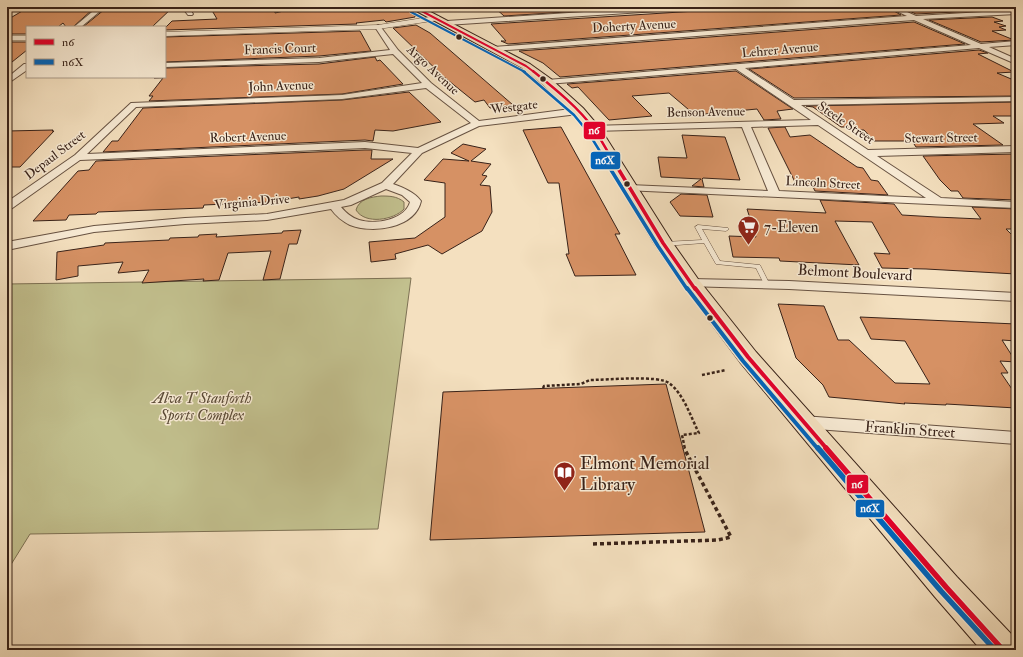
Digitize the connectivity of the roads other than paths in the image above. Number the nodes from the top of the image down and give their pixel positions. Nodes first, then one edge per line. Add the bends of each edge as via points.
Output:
1 (14, 7) edge
2 (102, 7) edge
3 (414, 7) edge
4 (687, 7) edge
5 (891, 7) edge
6 (626, 9) edge
7 (7, 11) edge
8 (1016, 12) edge
9 (436, 18) junction
10 (916, 18) junction
11 (447, 23) junction
12 (78, 26) edge
13 (378, 27) junction
14 (166, 34) edge
15 (7, 38) edge
16 (26, 38) edge
17 (1016, 43) edge
18 (978, 46) junction
19 (493, 49) junction
20 (395, 52) junction
21 (1016, 62) edge
22 (166, 65) edge
23 (738, 66) junction
24 (25, 69) edge
25 (7, 82) edge
26 (547, 82) junction
27 (428, 85) junction
28 (1016, 99) edge
29 (793, 103) junction
30 (134, 105) joint
31 (578, 111) junction
32 (820, 122) junction
33 (477, 124) junction
34 (745, 124) junction
35 (593, 128) junction
36 (1016, 149) edge
37 (419, 151) junction
38 (866, 153) junction
39 (78, 157) junction
40 (386, 185) junction
41 (629, 188) junction
42 (775, 195) junction
43 (939, 202) junction
44 (1016, 205) edge
45 (334, 206) junction
46 (7, 207) edge
47 (726, 229) dead end
48 (706, 241) junction
49 (664, 244) junction
50 (7, 246) edge
51 (691, 283) junction
52 (767, 285) junction
53 (1016, 297) edge
54 (803, 422) junction
55 (1016, 438) edge
56 (1003, 650) edge

1 - 7 street
2 - 12 street
3 - 9 main road
4 - 6 street
5 - 10 street
6 - 11 street
8 - 10 street, Doherty Avenue
9 - 11 main road
9 - 13 street
10 - 18 street
10 - 19 street, Doherty Avenue
11 - 19 main road
13 - 14 street
13 - 20 street, Argo Avenue
15 - 16 street
17 - 18 street, Lehrer Avenue
18 - 21 street
18 - 23 street, Lehrer Avenue
19 - 26 main road via 526,66
20 - 22 street, Francis Court via 319,60
20 - 27 street, Argo Avenue
23 - 26 street, Lehrer Avenue
23 - 29 street, Steele Street
24 - 25 street
26 - 31 main road
27 - 30 street, John Avenue via 342,97
27 - 33 street, Argo Avenue
28 - 29 street
29 - 32 street, Steele Street
30 - 39 street, Depaul Street
31 - 33 street, Westgate
31 - 35 main road
32 - 34 street, Benson Avenue
32 - 38 street, Steele Street
33 - 37 street, Virginia Drive
34 - 35 street, Benson Avenue
34 - 42 street
35 - 41 main road
36 - 38 street, Stewart Street
37 - 39 street, Robert Avenue via 365,145
37 - 40 street, Virginia Drive
38 - 43 street, Steele Street
39 - 46 street, Depaul Street
40 - 45 street, Virginia Drive via 347,204
40 - 45 street via 408,194 416,202 414,209 401,219 384,224 366,225 344,218
41 - 42 street, Lincoln Street
41 - 49 main road
42 - 43 street, Lincoln Street
43 - 44 street, Lincoln Street
45 - 50 street, Virginia Drive via 267,217 121,226 40,238
47 - 48 lane via 698,227
48 - 49 lane
48 - 52 lane via 718,263 758,266
49 - 51 main road
51 - 52 street, Belmont Boulevard
51 - 54 main road via 748,357
52 - 53 street, Belmont Boulevard
54 - 55 street, Franklin Street
54 - 56 main road

